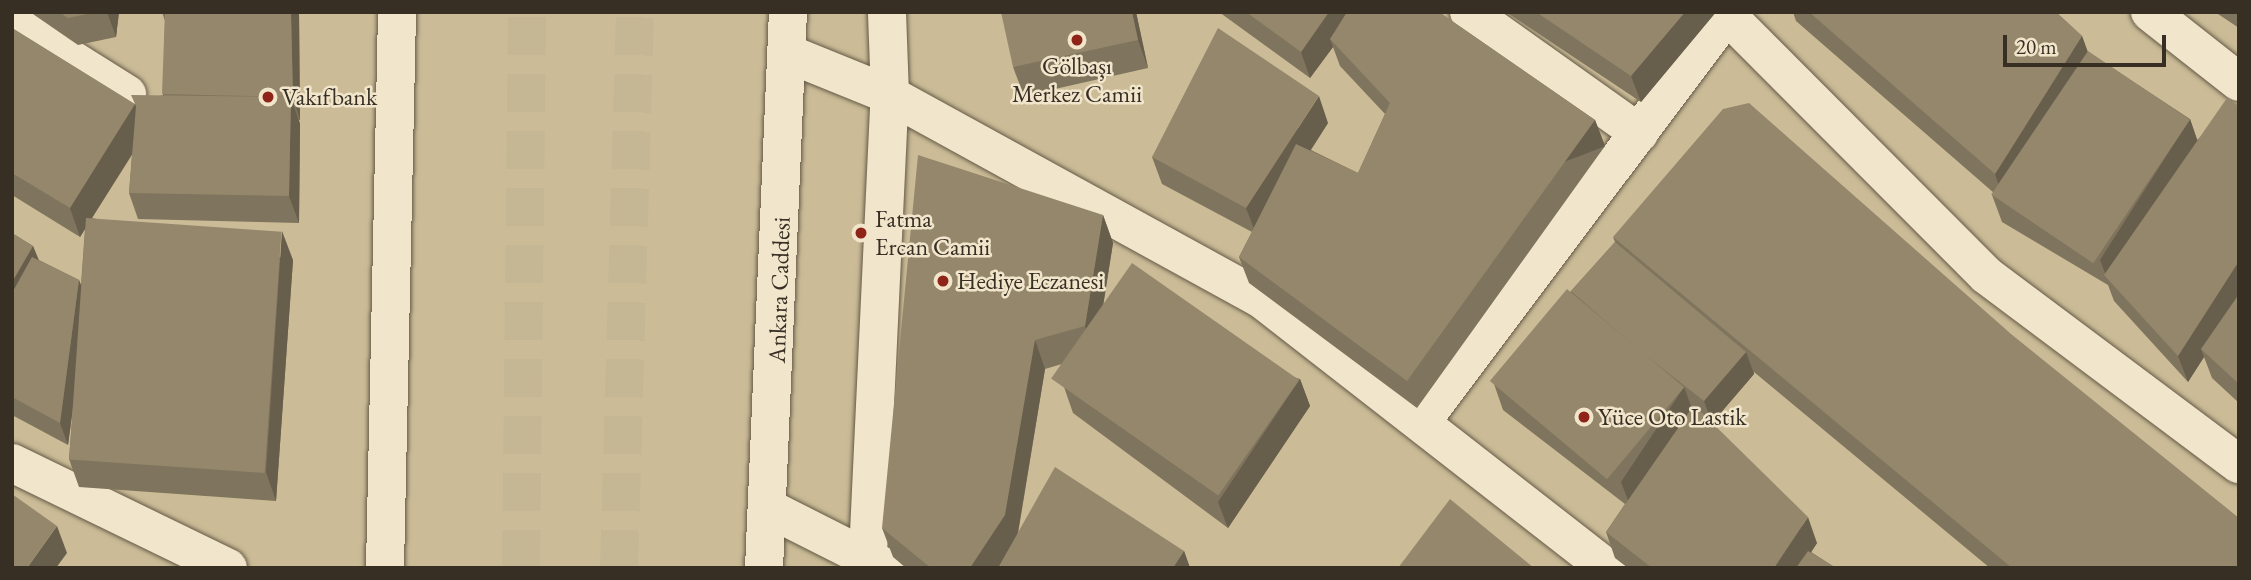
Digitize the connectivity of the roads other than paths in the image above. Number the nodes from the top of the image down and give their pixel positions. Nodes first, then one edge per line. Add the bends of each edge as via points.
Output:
1 (397, 12) edge
2 (788, 12) edge
3 (887, 12) edge
4 (1469, 12) edge
5 (2150, 12) edge
6 (1728, 14) edge
7 (12, 22) edge
8 (789, 54) junction
9 (2239, 82) edge
10 (127, 94) dead end
11 (890, 95) junction
12 (1639, 133) junction
13 (388, 418) junction
14 (1422, 421) junction
15 (12, 463) edge
16 (2239, 464) edge
17 (770, 509) junction
18 (759, 561) edge
19 (878, 561) edge
20 (228, 568) edge
21 (385, 568) edge
22 (409, 568) edge
23 (1607, 568) edge

1 - 13 street
2 - 8 street, Ankara Caddesi
3 - 11 street
4 - 12 street
5 - 9 street
6 - 12 street
6 - 16 street via 1986,275
7 - 10 street
8 - 11 street
8 - 17 street, Ankara Caddesi
11 - 14 street via 1260,298
11 - 19 street
12 - 14 street
13 - 21 street
13 - 22 street
14 - 23 street
15 - 20 street
17 - 18 street, Ankara Caddesi
17 - 19 street

